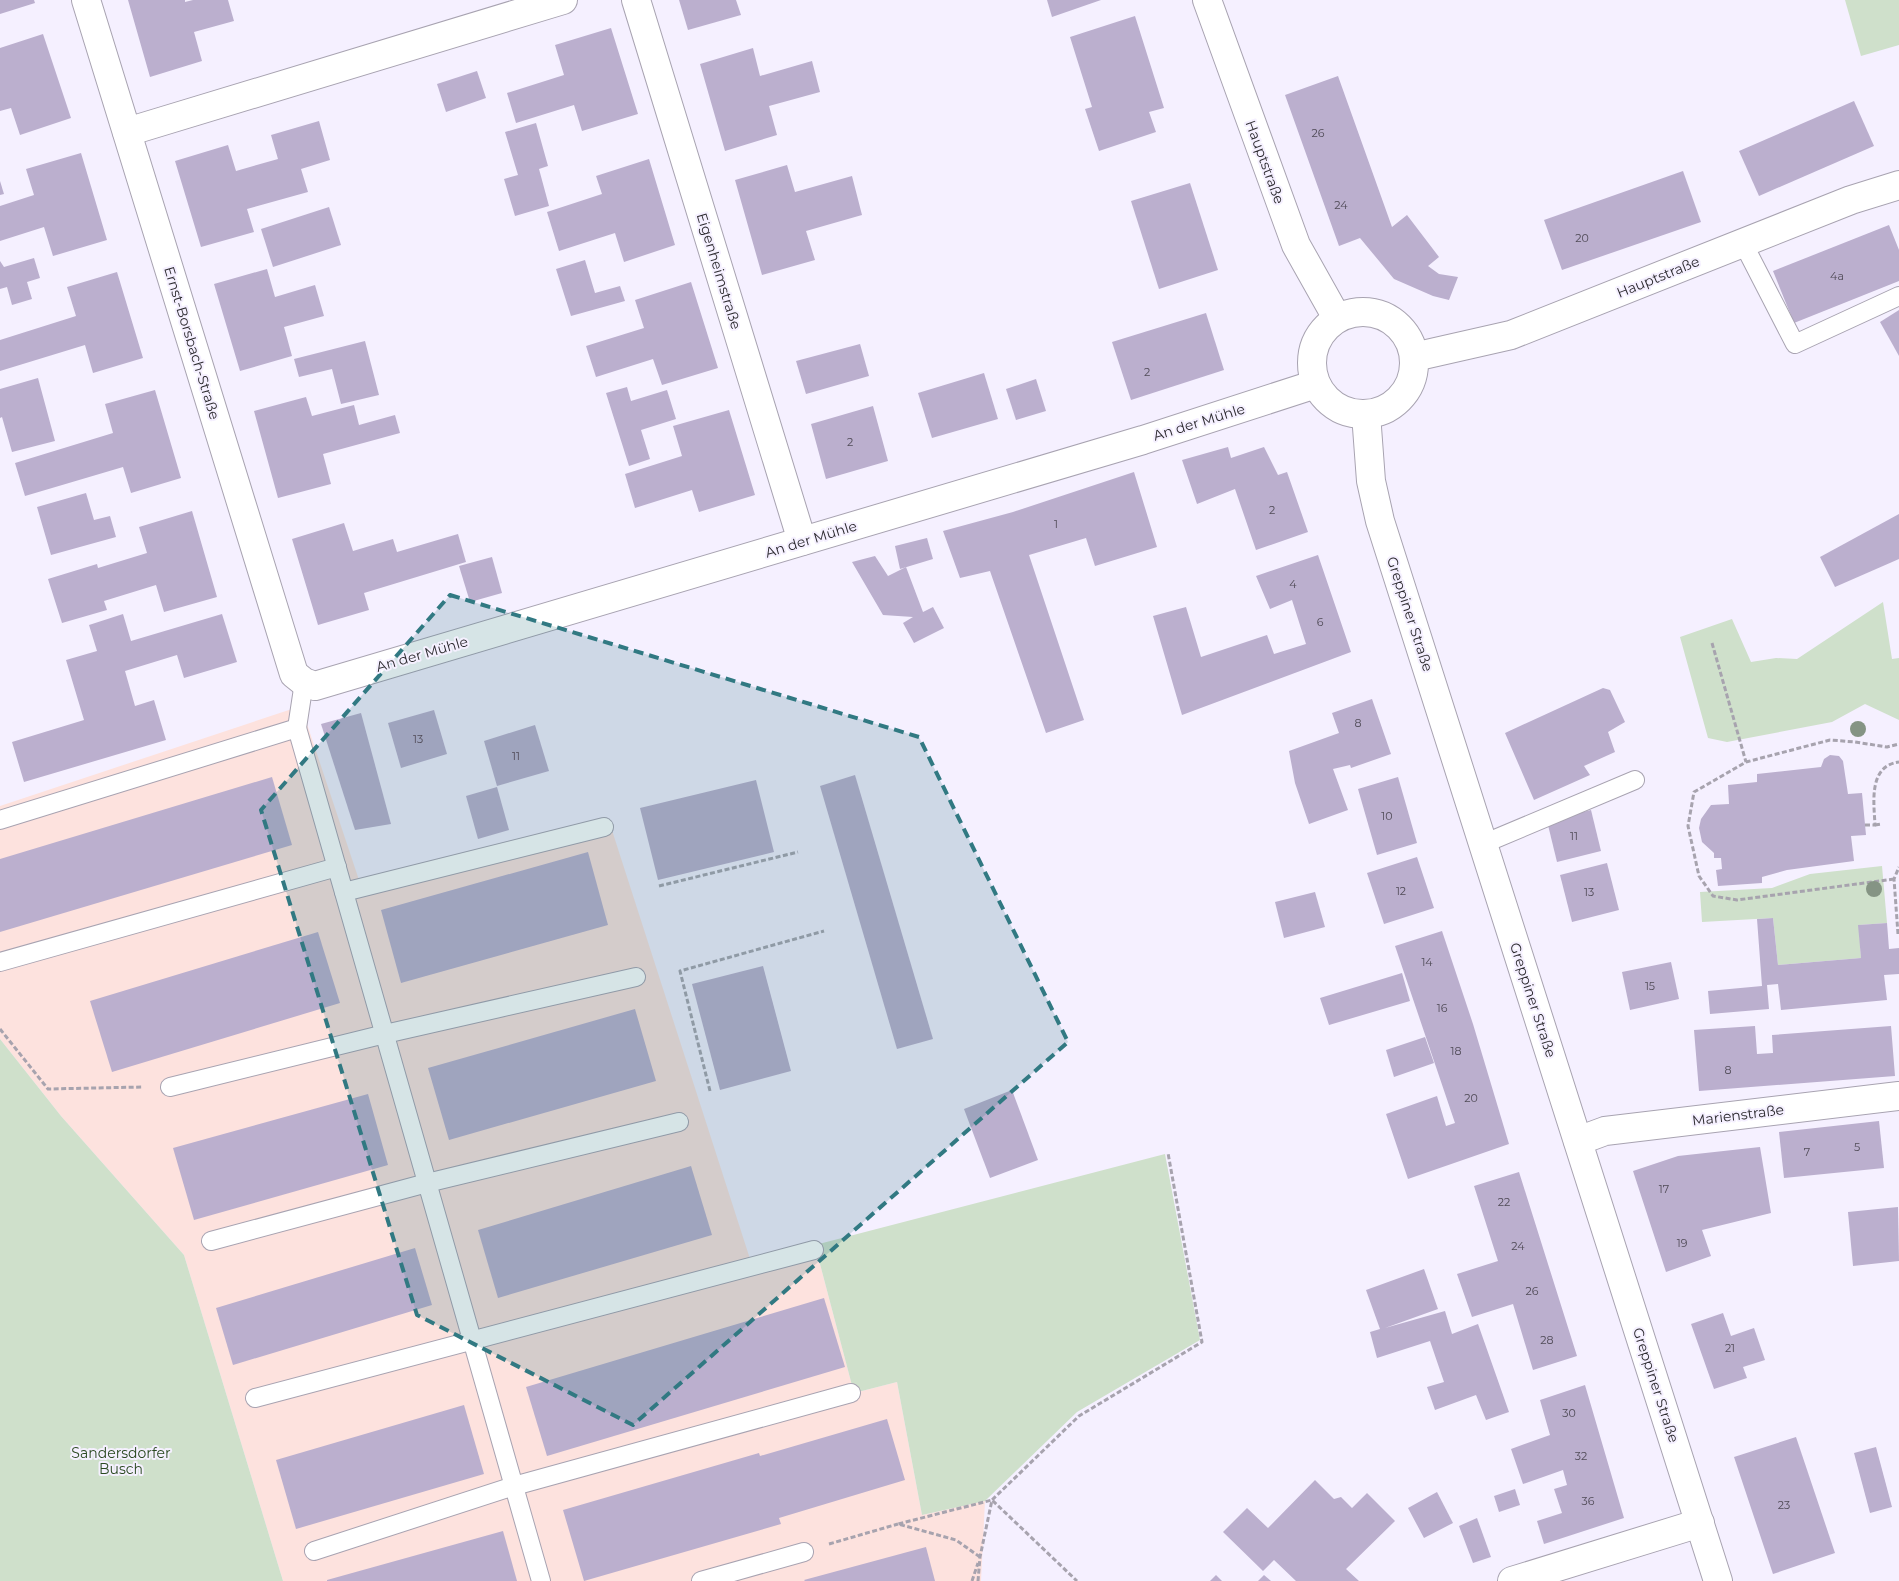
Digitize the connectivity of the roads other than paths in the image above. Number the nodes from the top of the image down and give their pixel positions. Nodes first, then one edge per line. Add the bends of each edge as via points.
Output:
1 (86, 0) edge
2 (563, 0) edge
3 (636, 0) edge
4 (1207, 0) edge
5 (126, 132) junction
6 (1899, 185) edge
7 (1743, 243) junction
8 (1899, 296) edge
9 (1337, 318) junction
10 (1414, 357) junction
11 (1316, 384) junction
12 (1366, 414) junction
13 (802, 541) junction
14 (304, 682) junction
15 (297, 728) junction
16 (1635, 780) dead end
17 (0, 820) edge
18 (604, 827) dead end
19 (1484, 844) junction
20 (337, 867) junction
21 (344, 892) junction
22 (0, 962) edge
23 (636, 977) dead end
24 (385, 1034) junction
25 (170, 1087) road end
26 (1899, 1096) edge
27 (679, 1122) dead end
28 (1578, 1141) junction
29 (427, 1182) junction
30 (211, 1242) dead end
31 (814, 1250) dead end
32 (472, 1341) junction
33 (851, 1393) dead end
34 (255, 1398) dead end
35 (514, 1486) junction
36 (1700, 1523) junction
37 (314, 1551) dead end
38 (804, 1552) road end
39 (541, 1581) edge
40 (701, 1581) edge
41 (1512, 1581) edge
42 (1718, 1581) edge

1 - 5 street, Ernst-Borsbach-Straße
2 - 5 street
3 - 13 street, Eigenheimstraße
4 - 9 street, Hauptstraße via 1296,245
5 - 14 street, Ernst-Borsbach-Straße via 294,674
6 - 7 street, Hauptstraße via 1851,200
7 - 8 lane via 1795,344
7 - 10 street, Hauptstraße via 1511,335
9 - 10 street via 1361,312 1386,317 1405,333
9 - 11 street via 1323,331 1314,348 1312,366
10 - 12 street via 1414,373 1403,396 1390,407
11 - 12 street via 1326,399 1340,409
11 - 13 street, An der Mühle via 1143,440
12 - 19 street, Greppiner Straße via 1370,481 1380,521
13 - 14 street, An der Mühle via 315,686
14 - 15 lane
15 - 17 lane
15 - 20 lane
16 - 19 lane
18 - 21 lane
19 - 28 street, Greppiner Straße
20 - 21 lane
20 - 22 lane
21 - 24 lane
23 - 24 lane
24 - 25 lane
24 - 29 lane
26 - 28 street, Marienstraße via 1605,1131
27 - 29 lane
28 - 36 street, Greppiner Straße
29 - 30 lane
29 - 32 lane
31 - 32 lane
32 - 34 lane
32 - 35 lane
33 - 35 lane
35 - 37 lane
35 - 39 lane
36 - 41 street
36 - 42 street, Greppiner Straße
38 - 40 lane

